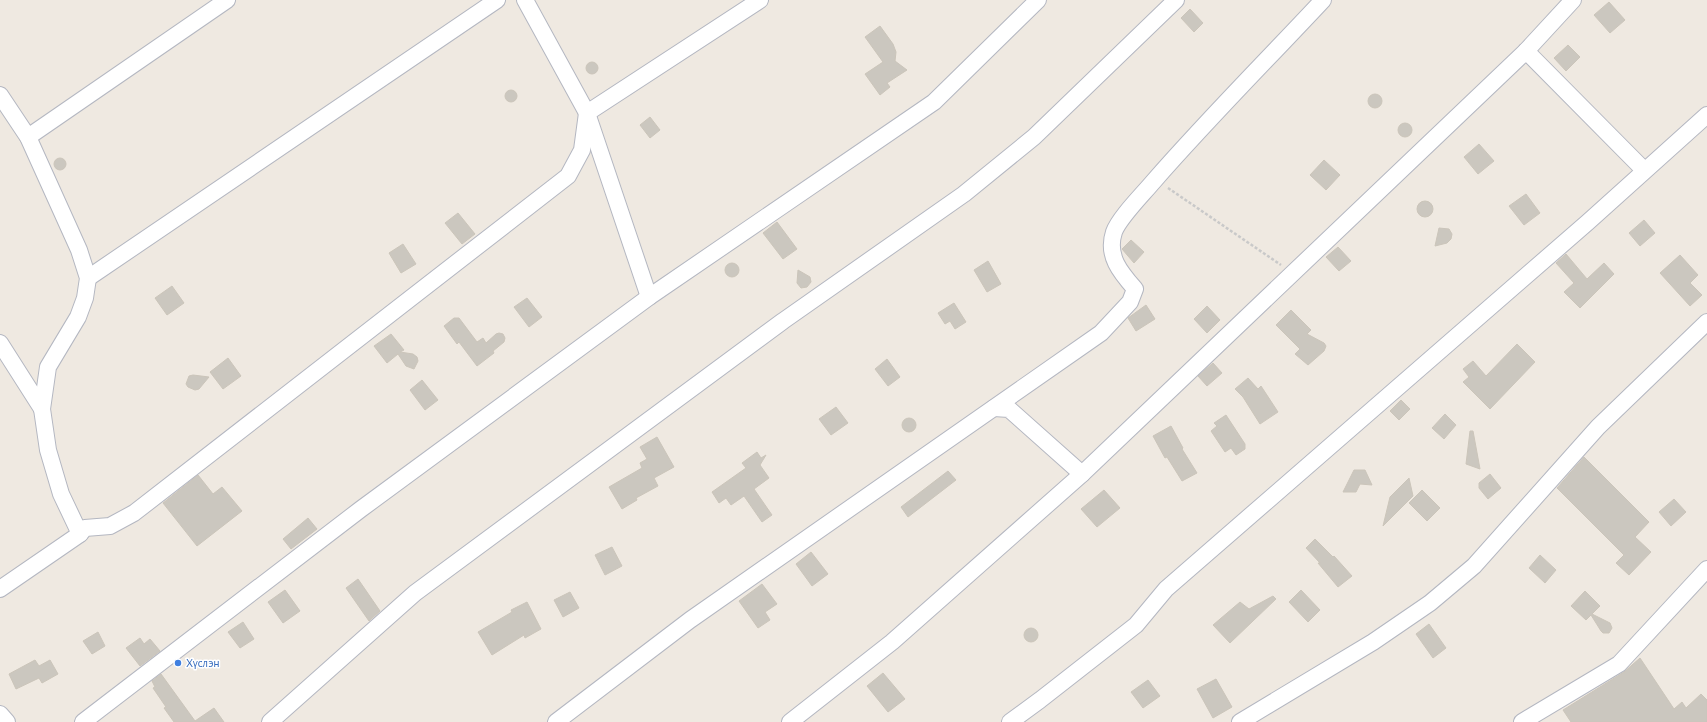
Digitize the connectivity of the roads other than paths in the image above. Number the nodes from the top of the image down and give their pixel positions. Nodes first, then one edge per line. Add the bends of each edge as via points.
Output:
1 (227, 0) edge
2 (497, 0) edge
3 (525, 0) edge
4 (760, 0) edge
5 (1038, 0) edge
6 (1176, 0) edge
7 (1323, 0) edge
8 (1573, 0) edge
9 (1526, 51) junction
10 (0, 95) edge
11 (587, 113) junction
12 (1707, 115) edge
13 (28, 137) junction
14 (1644, 170) junction
15 (88, 278) junction
16 (649, 297) junction
17 (1707, 322) edge
18 (0, 343) edge
19 (42, 408) junction
20 (994, 408) junction
21 (1082, 474) junction
22 (80, 534) junction
23 (1707, 569) edge
24 (0, 589) edge
25 (0, 714) edge
26 (7, 722) edge
27 (83, 722) edge
28 (270, 722) edge
29 (556, 722) edge
30 (790, 722) edge
31 (1010, 722) edge
32 (1240, 722) edge
33 (1522, 722) edge

1 - 13 street
2 - 15 street
3 - 11 street
4 - 11 street
5 - 16 street via 934,102
6 - 28 street via 1034,137 964,194 783,321 415,593
7 - 20 street via 1125,214 1114,232 1112,250 1117,268 1135,289 1130,302 1101,333
8 - 9 street
9 - 14 street
9 - 21 street
10 - 13 street
11 - 16 street
11 - 22 street via 582,150 568,176 134,513 110,526 85,528
12 - 14 street
13 - 15 street via 79,250
14 - 31 street via 1588,222 1166,589 1136,625
15 - 19 street via 85,298 78,317 48,367
16 - 27 street via 361,509
17 - 32 street via 1598,427 1474,566 1430,603 1373,642
18 - 19 street
19 - 22 street via 48,450 61,494
20 - 21 street via 1009,409
20 - 29 street via 690,620
21 - 30 street via 892,642
22 - 24 street
23 - 33 street via 1620,664
25 - 26 street

